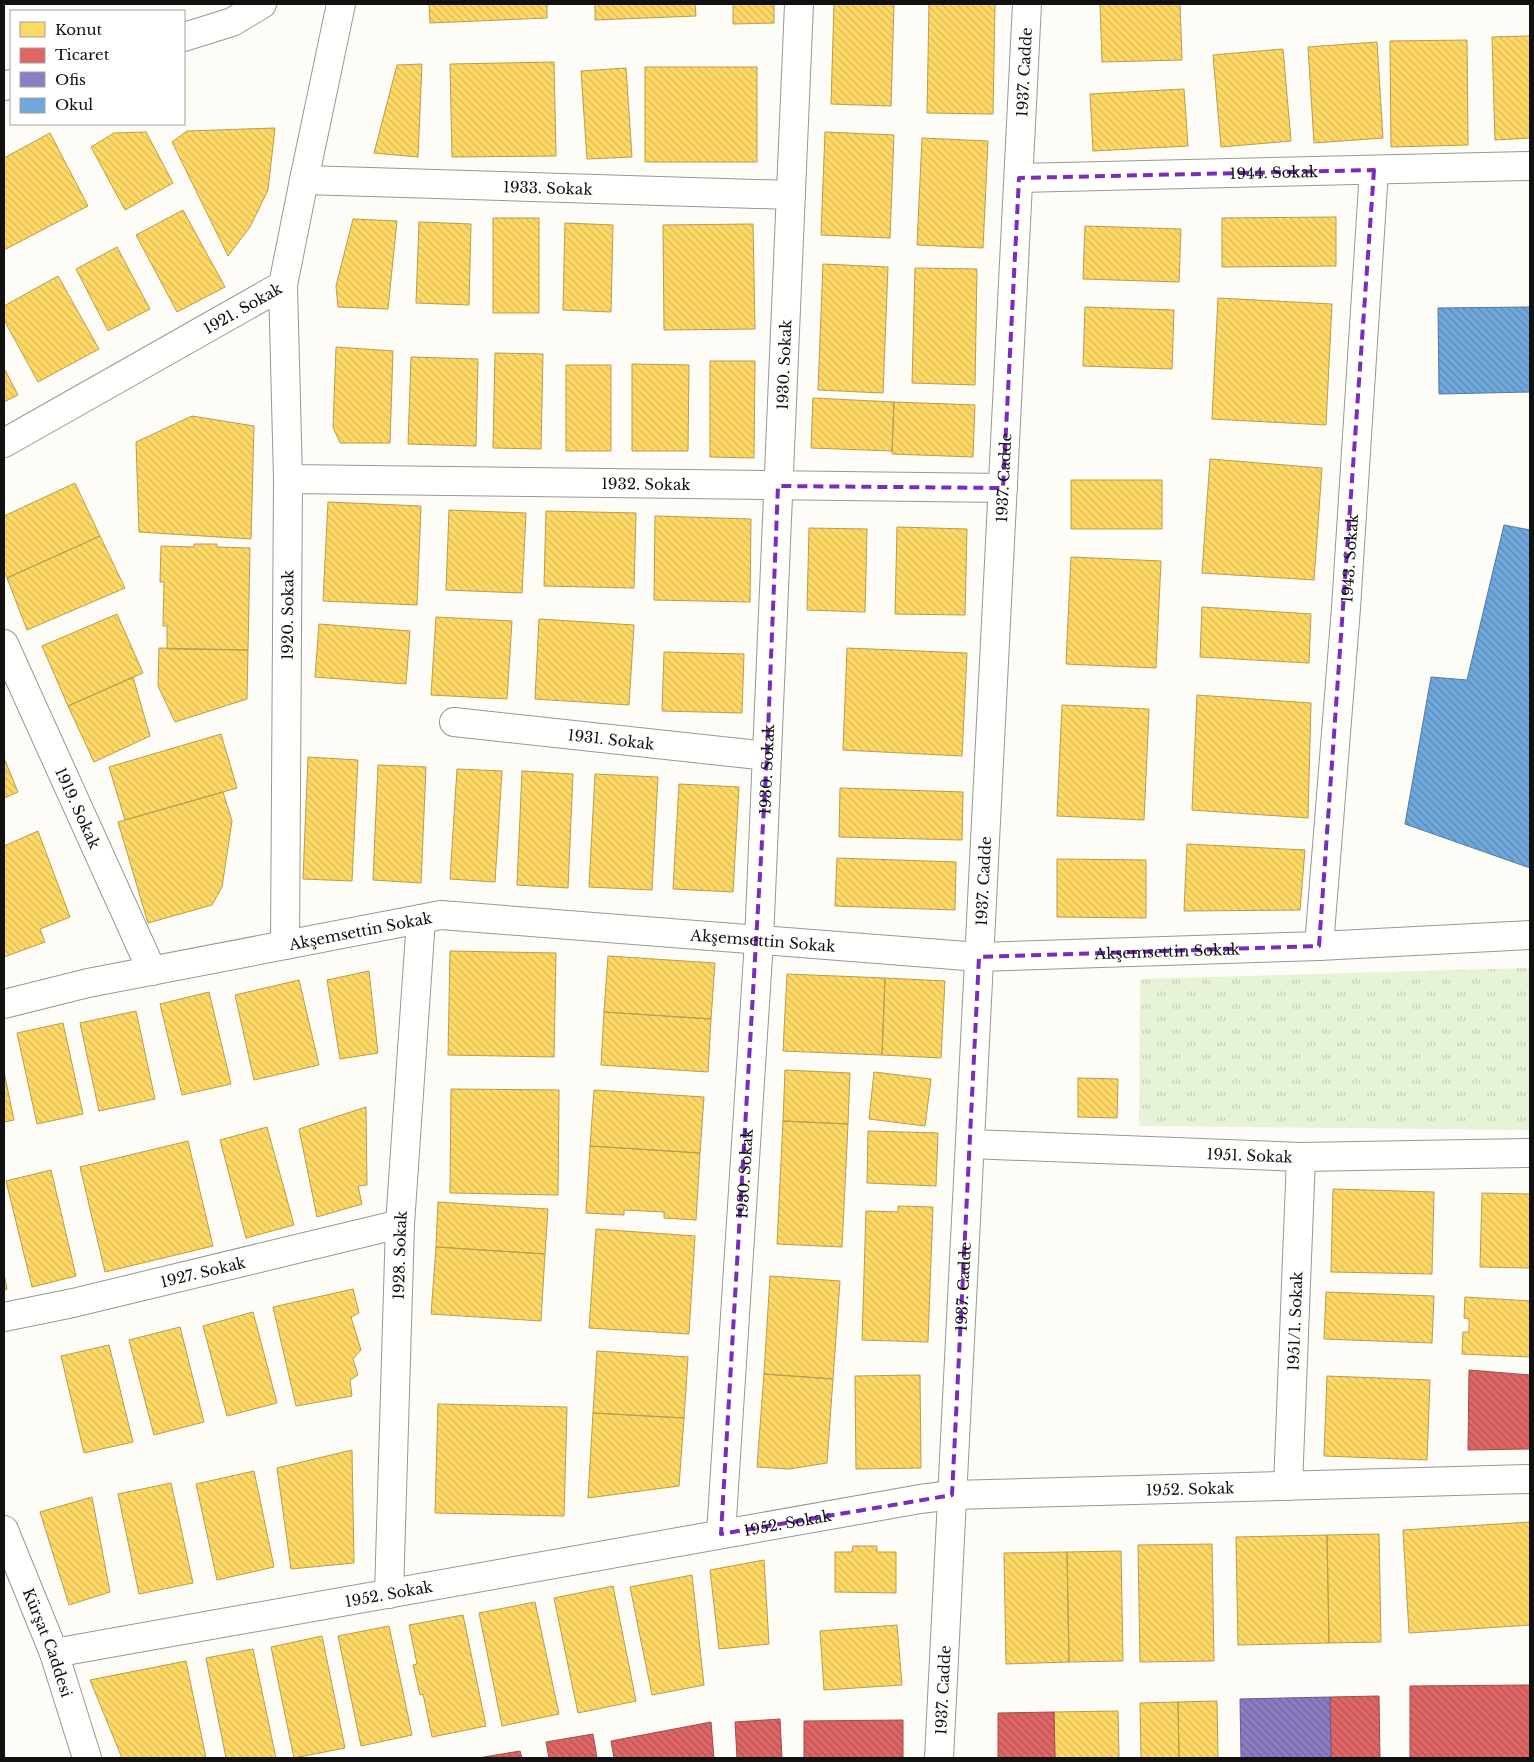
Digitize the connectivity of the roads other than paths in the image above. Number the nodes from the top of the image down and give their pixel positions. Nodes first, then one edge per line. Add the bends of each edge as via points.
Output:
1 (262, 4) edge
2 (341, 4) edge
3 (799, 4) edge
4 (1028, 4) edge
5 (185, 38) edge
6 (1530, 166) edge
7 (1374, 170) junction
8 (1019, 178) junction
9 (304, 180) junction
10 (791, 195) junction
11 (283, 285) junction
12 (4, 443) edge
13 (288, 480) junction
14 (778, 486) junction
15 (1003, 488) junction
16 (4, 644) edge
17 (454, 722) dead end
18 (767, 756) junction
19 (421, 919) junction
20 (1530, 935) edge
21 (759, 941) junction
22 (285, 945) junction
23 (1319, 946) junction
24 (979, 957) junction
25 (152, 971) junction
26 (4, 1004) edge
27 (970, 1144) junction
28 (1530, 1153) edge
29 (1301, 1157) junction
30 (400, 1224) junction
31 (4, 1316) edge
32 (1530, 1479) edge
33 (1288, 1486) junction
34 (952, 1495) junction
35 (4, 1530) edge
36 (721, 1534) junction
37 (389, 1594) junction
38 (54, 1653) junction
39 (87, 1758) edge
40 (939, 1758) edge

1 - 5 street via 232,22
2 - 9 street, 1921. Sokak
3 - 10 street, 1930. Sokak
4 - 8 street, 1937. Cadde
6 - 7 street, 1944. Sokak
7 - 8 street, 1944. Sokak
7 - 23 street, 1943. Sokak via 1346,608
8 - 15 street, 1937. Cadde
9 - 10 street, 1933. Sokak
9 - 11 street, 1921. Sokak
10 - 14 street, 1930. Sokak
11 - 12 street, 1921. Sokak
11 - 13 street, 1920. Sokak
13 - 14 street, 1932. Sokak
13 - 22 street, 1920. Sokak
14 - 15 street, 1932. Sokak
14 - 18 street, 1930. Sokak
15 - 24 street, 1937. Cadde
16 - 25 street, 1919. Sokak
17 - 18 street, 1931. Sokak
18 - 21 street, 1930. Sokak
19 - 21 street, Akşemsettin Sokak via 441,916
19 - 22 street, Akşemsettin Sokak
19 - 30 street, 1928. Sokak
20 - 23 street, Akşemsettin Sokak
21 - 24 street, Akşemsettin Sokak
21 - 36 street, 1930. Sokak
22 - 25 street, Akşemsettin Sokak
23 - 24 street, Akşemsettin Sokak
24 - 27 street, 1937. Cadde
25 - 26 street, Akşemsettin Sokak
27 - 29 street, 1951. Sokak
27 - 34 street, 1937. Cadde
28 - 29 street, 1951. Sokak
29 - 33 street, 1951/1. Sokak
30 - 31 street, 1927. Sokak via 73,1303
30 - 37 street, 1928. Sokak
32 - 33 street, 1952. Sokak
33 - 34 street, 1952. Sokak
34 - 36 street, 1952. Sokak
34 - 40 street, 1937. Cadde
35 - 38 street, Kürşat Caddesi
36 - 37 street, 1952. Sokak
37 - 38 street, 1952. Sokak
38 - 39 street, Kürşat Caddesi

